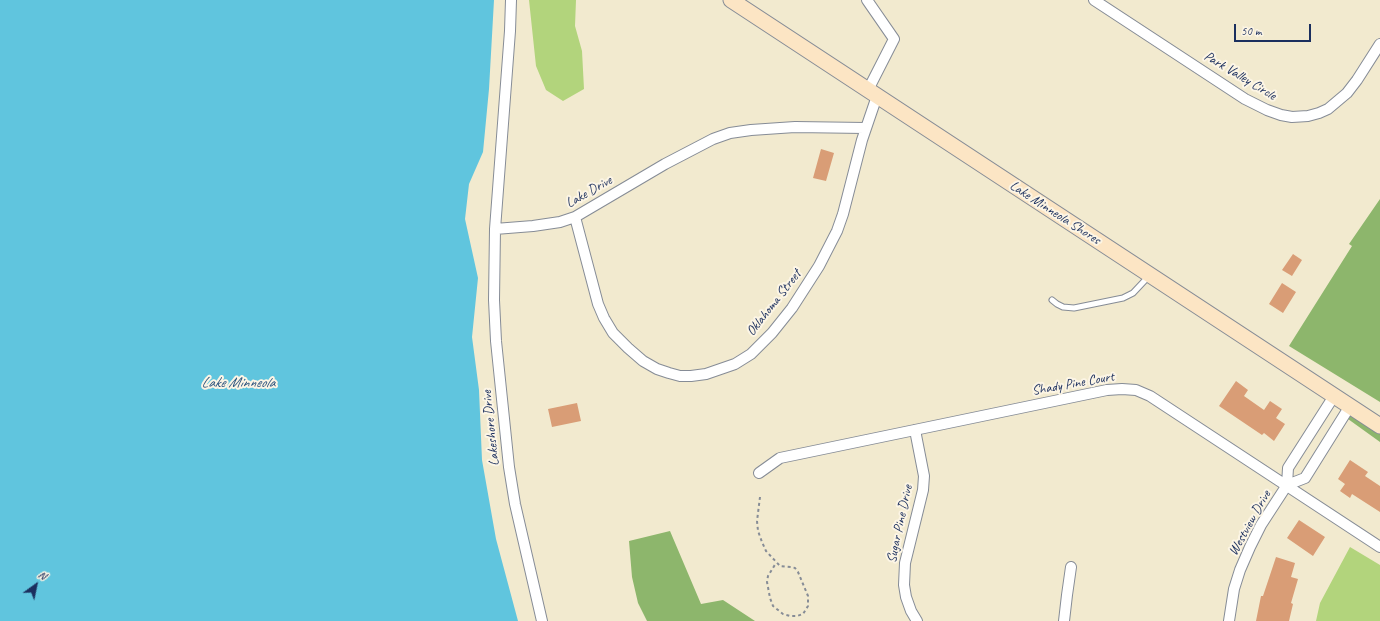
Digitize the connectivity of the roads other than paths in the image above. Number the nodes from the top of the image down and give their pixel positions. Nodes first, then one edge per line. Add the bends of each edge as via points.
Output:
1 (510, 0) edge
2 (731, 0) edge
3 (867, 0) edge
4 (1094, 0) edge
5 (1380, 44) edge
6 (872, 93) junction
7 (865, 128) junction
8 (575, 217) junction
9 (495, 229) junction
10 (1150, 275) junction
11 (1052, 300) dead end
12 (1334, 396) junction
13 (1350, 406) junction
14 (1380, 426) edge
15 (915, 430) junction
16 (1305, 442) junction
17 (1321, 452) junction
18 (759, 472) dead end
19 (1287, 485) junction
20 (1380, 546) edge
21 (1071, 567) dead end
22 (542, 621) edge
23 (917, 621) edge
24 (1064, 621) edge
25 (1229, 621) edge

1 - 9 street via 510,39
2 - 6 main road, Lake Minneola Shores
3 - 6 street, Oklahoma Street via 894,39
4 - 5 street, Park Valley Circle via 1245,99 1281,115 1292,117 1308,116 1328,109 1347,93
6 - 7 street, Oklahoma Street
6 - 10 main road, Lake Minneola Shores
7 - 8 street, Lake Drive via 795,127 730,133 665,164
7 - 8 street, Oklahoma Street via 837,231 819,266 792,308 751,354 735,364 706,374 680,376 657,369 628,348 613,333 598,304
8 - 9 street, Lake Drive via 560,222
9 - 22 street, Lakeshore Drive via 496,334 509,467
10 - 11 lane via 1133,293 1123,298 1074,308 1063,307
10 - 12 main road, Lake Minneola Shores
12 - 13 main road, Lake Minneola Shores
12 - 16 street, Westview Drive
13 - 14 main road, Lake Minneola Shores
13 - 17 street, Westview Drive
15 - 18 street, Shady Pine Court via 780,458
15 - 19 street, Shady Pine Court via 1107,390 1136,390 1150,396
15 - 23 street, Sugar Pine Drive via 923,470 923,490 905,563 904,585 911,611
16 - 17 street
16 - 19 street, Westview Drive via 1288,468
17 - 19 street, Westview Drive via 1305,478
19 - 20 street, Shady Pine Court
19 - 25 street, Westview Drive via 1261,525 1240,570
21 - 24 street

